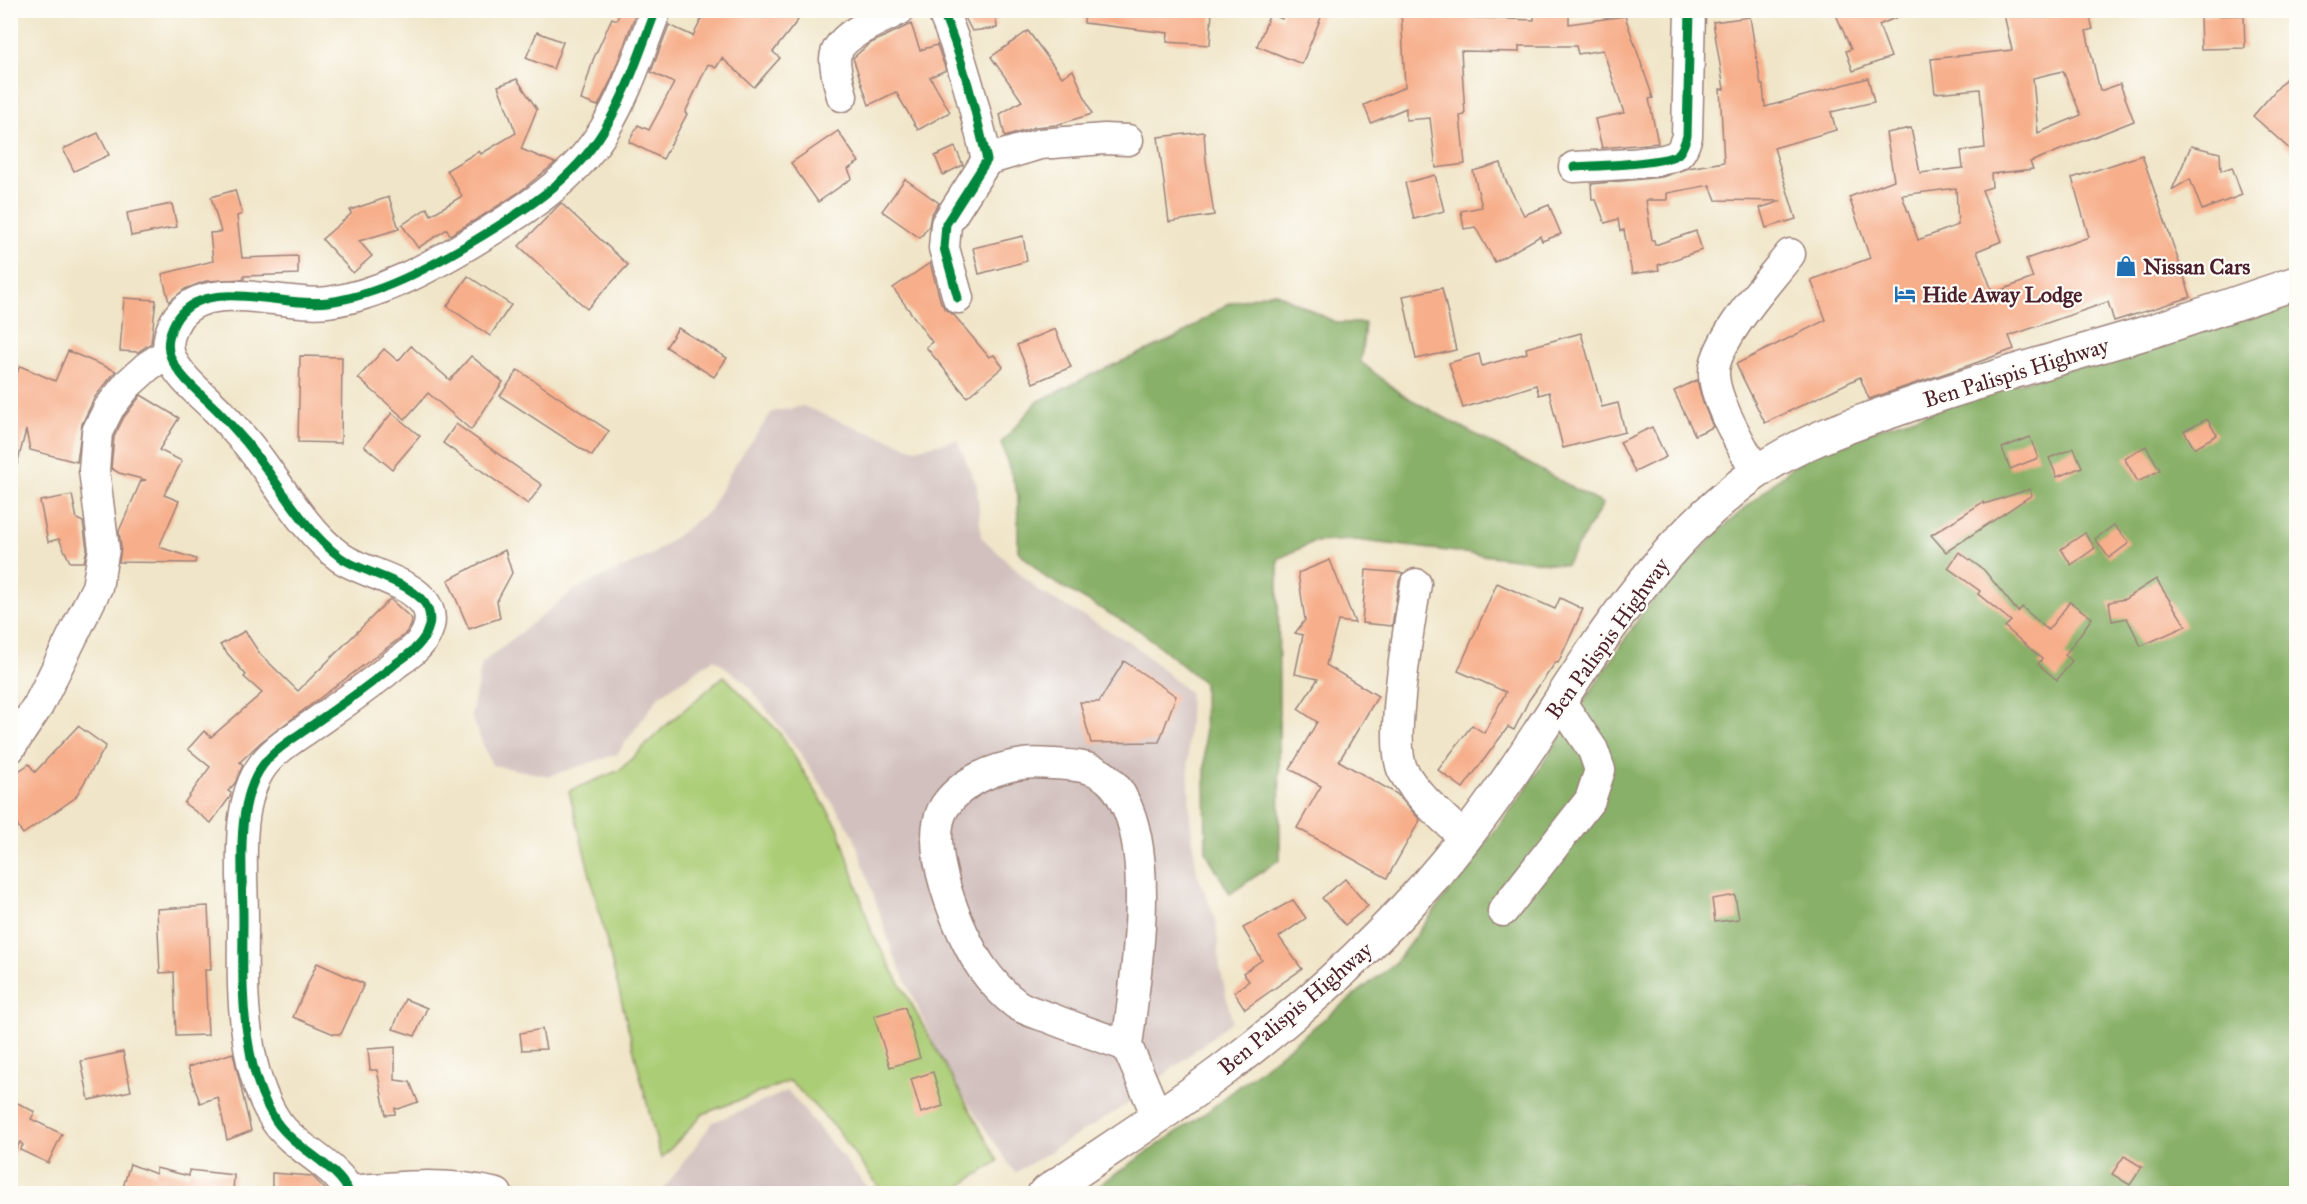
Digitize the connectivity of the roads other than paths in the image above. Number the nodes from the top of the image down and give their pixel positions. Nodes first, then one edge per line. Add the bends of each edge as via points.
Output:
1 (656, 10) edge
2 (899, 10) edge
3 (942, 10) edge
4 (1690, 10) edge
5 (842, 96) dead end
6 (1128, 140) dead end
7 (987, 160) junction
8 (1574, 167) dead end
9 (1790, 254) dead end
10 (2296, 283) edge
11 (958, 298) dead end
12 (168, 353) junction
13 (1756, 473) junction
14 (1416, 585) dead end
15 (1560, 701) junction
16 (10, 748) edge
17 (1465, 838) junction
18 (1503, 911) dead end
19 (1127, 1046) junction
20 (1156, 1116) junction
21 (350, 1192) edge
22 (497, 1194) edge
23 (1044, 1194) edge

1 - 12 street via 624,93 602,134 563,180 526,209 423,270 361,295 321,303 229,296 205,298 179,316 170,334
2 - 5 street via 841,42 835,57
3 - 7 street via 953,34
4 - 8 street via 1687,136 1683,148 1678,154 1660,160
6 - 7 street via 1040,144
7 - 11 street via 946,225 944,248
9 - 13 street via 1722,345 1715,366 1717,390
10 - 13 main road, Ben Palispis Highway via 1852,425 1797,449
12 - 16 street via 128,384 109,408 98,432 94,470 104,549 97,587 38,706
12 - 21 street via 179,372 249,446 325,544 359,568 411,591 429,612 427,633 420,644 284,745 263,765 249,792 243,826 242,988 258,1084 276,1121 344,1181
13 - 15 main road, Ben Palispis Highway via 1700,519 1671,549
14 - 17 street via 1400,704 1398,744 1402,769 1415,789
15 - 17 main road, Ben Palispis Highway
15 - 18 street via 1593,750 1600,770 1590,800
17 - 20 main road, Ben Palispis Highway via 1382,933 1335,979 1222,1072
19 - 19 street via 1138,958 1141,887 1135,831 1124,799 1111,781 1092,769 1024,763 988,773 962,788 944,807 937,830 938,856 964,937 1000,992 1019,1006
19 - 20 street
20 - 23 main road, Ben Palispis Highway
21 - 22 street via 439,1185

